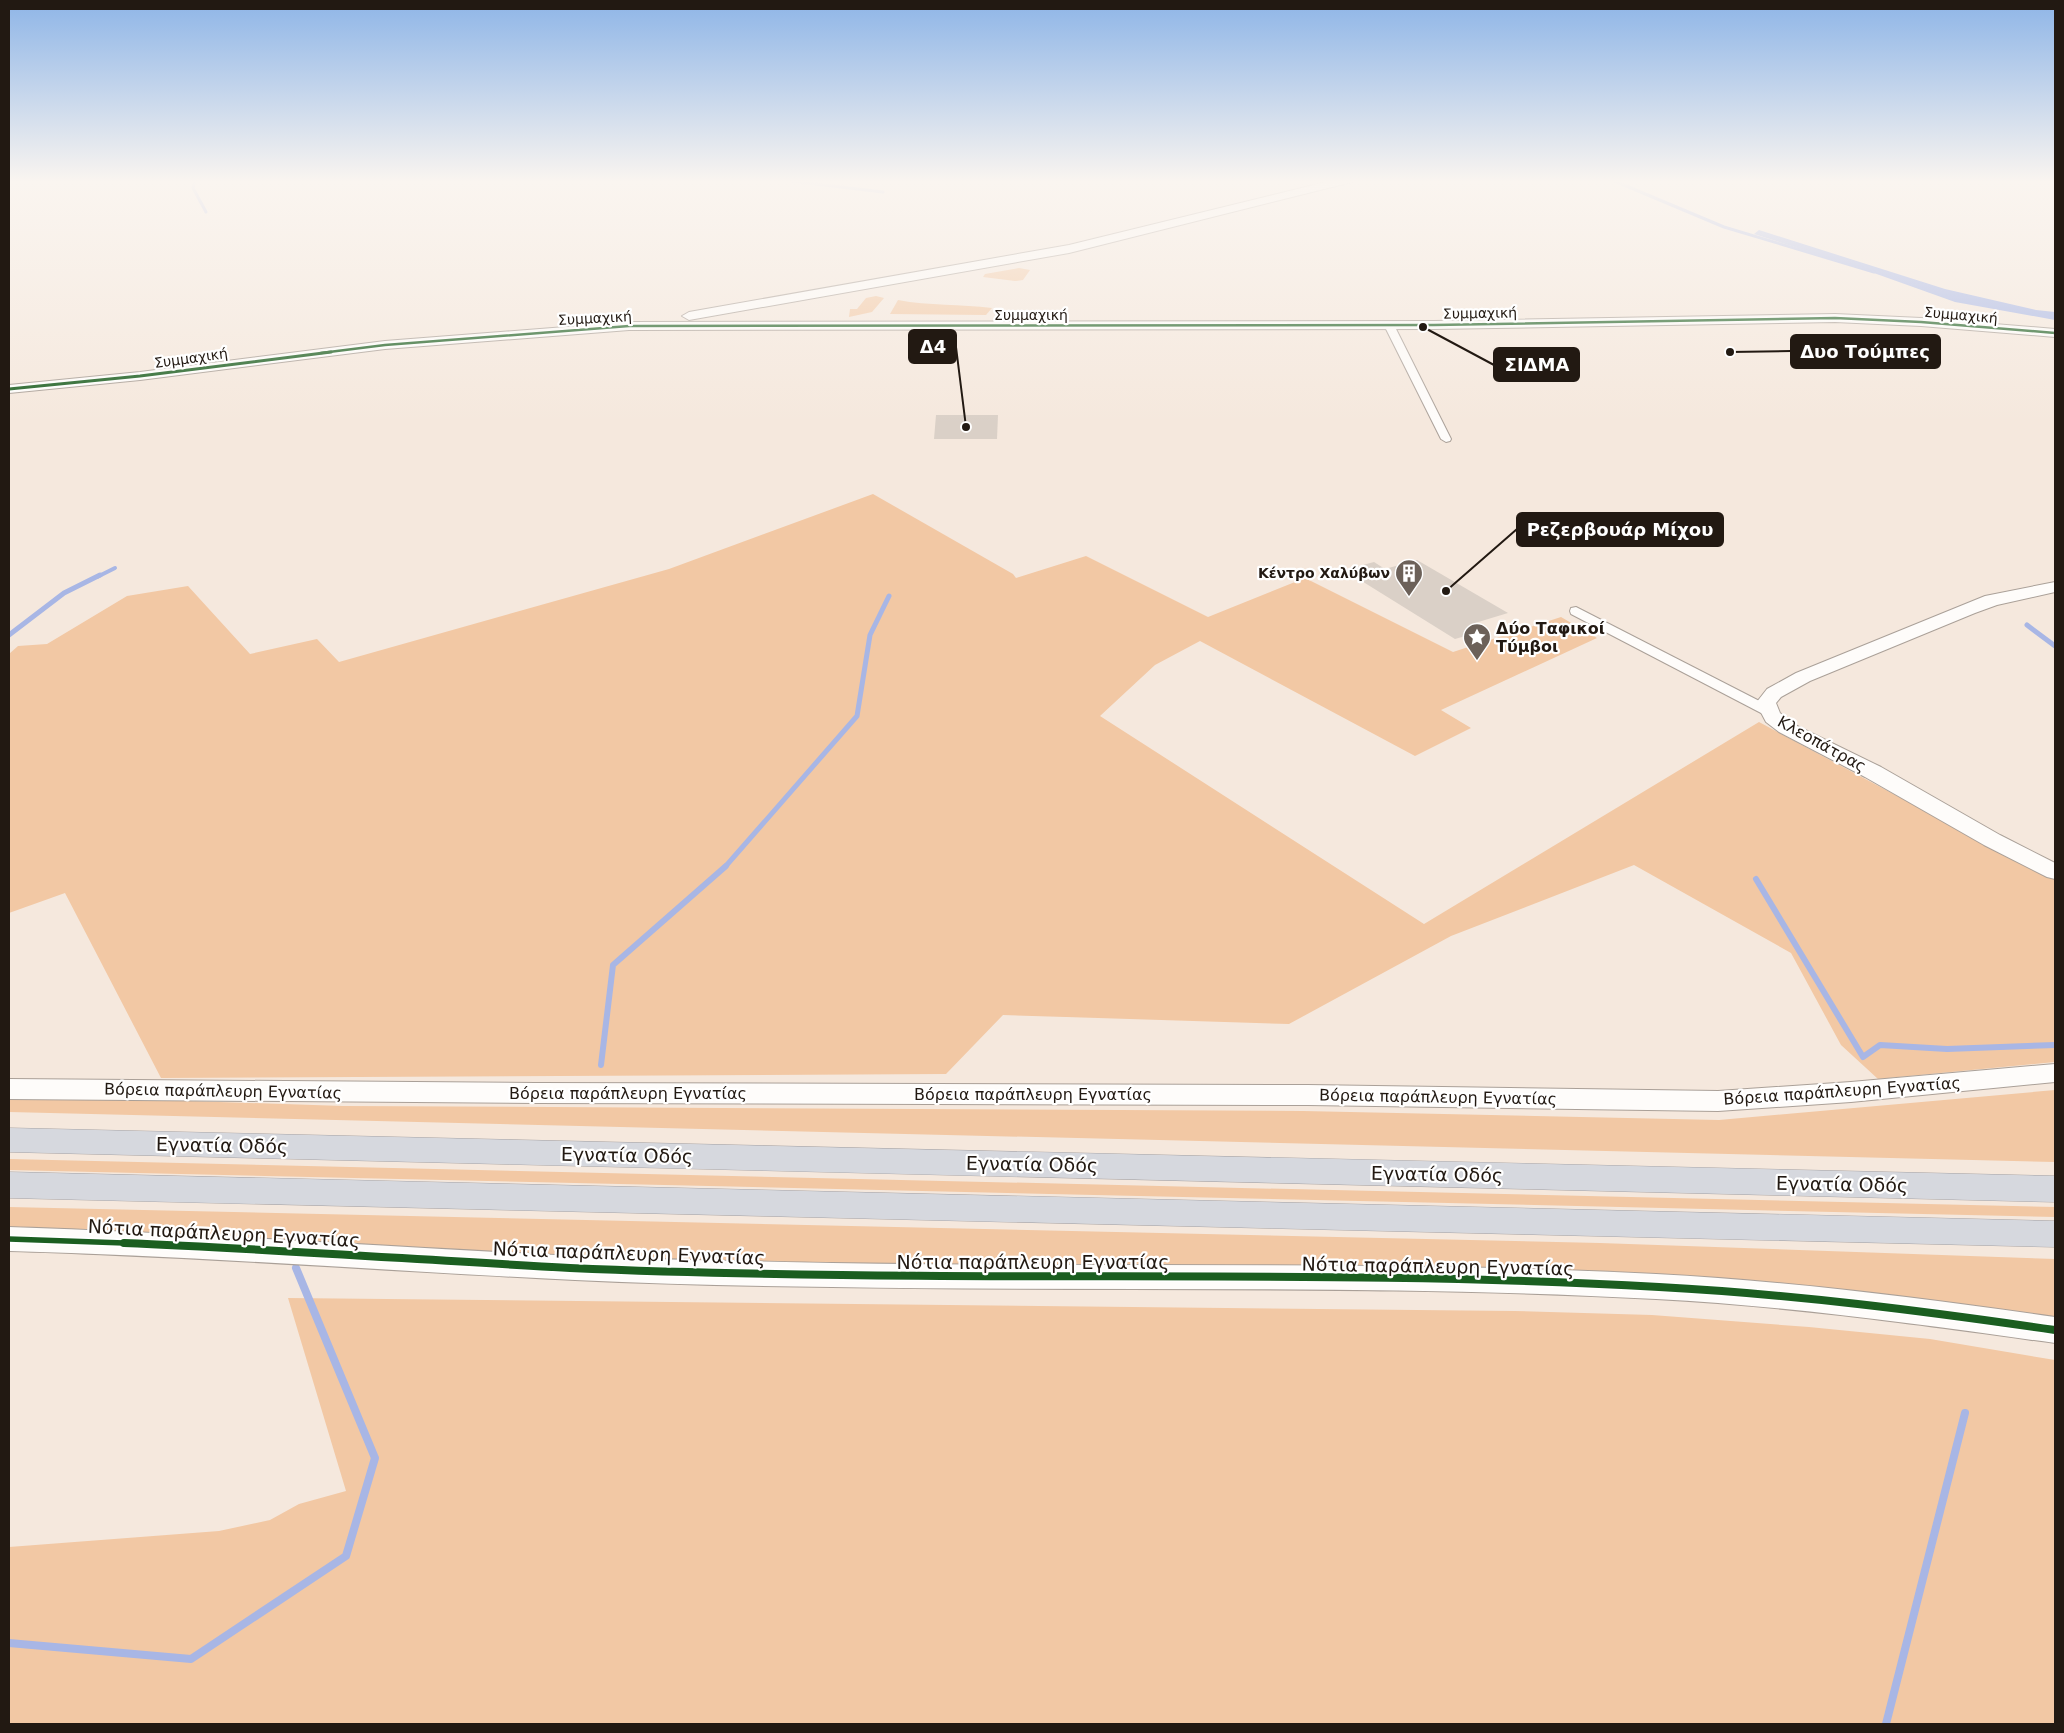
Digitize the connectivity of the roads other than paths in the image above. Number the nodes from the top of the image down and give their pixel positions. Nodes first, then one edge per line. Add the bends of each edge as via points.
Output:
1 (1006, 261) edge
2 (663, 323) junction
3 (1389, 325) junction
4 (2055, 333) edge
5 (12, 390) edge
6 (1446, 439) dead end
7 (2055, 587) edge
8 (1576, 612) dead end
9 (1768, 711) junction
10 (2055, 872) edge
11 (2055, 1072) edge
12 (9, 1089) edge
13 (9, 1140) edge
14 (9, 1185) edge
15 (2055, 1189) edge
16 (2055, 1234) edge
17 (9, 1239) edge
18 (2055, 1330) edge

1 - 2 street
2 - 3 street, Συμμαχική
2 - 5 street, Συμμαχική via 385,345
3 - 4 street, Συμμαχική via 1852,318
3 - 6 street
7 - 9 street, Κλεοπάτρας via 1980,604 1836,663 1774,693 1767,700
8 - 9 street
9 - 10 street, Κλεοπάτρας via 1776,722 1786,728
11 - 12 street, Βόρεια παράπλευρη Εγνατίας via 1718,1101 1308,1095
13 - 15 highway, Εγνατία Οδός
14 - 16 highway
17 - 18 street, Νότια παράπλευρη Εγνατίας via 145,1243 576,1268 824,1275 1609,1284 1878,1306

